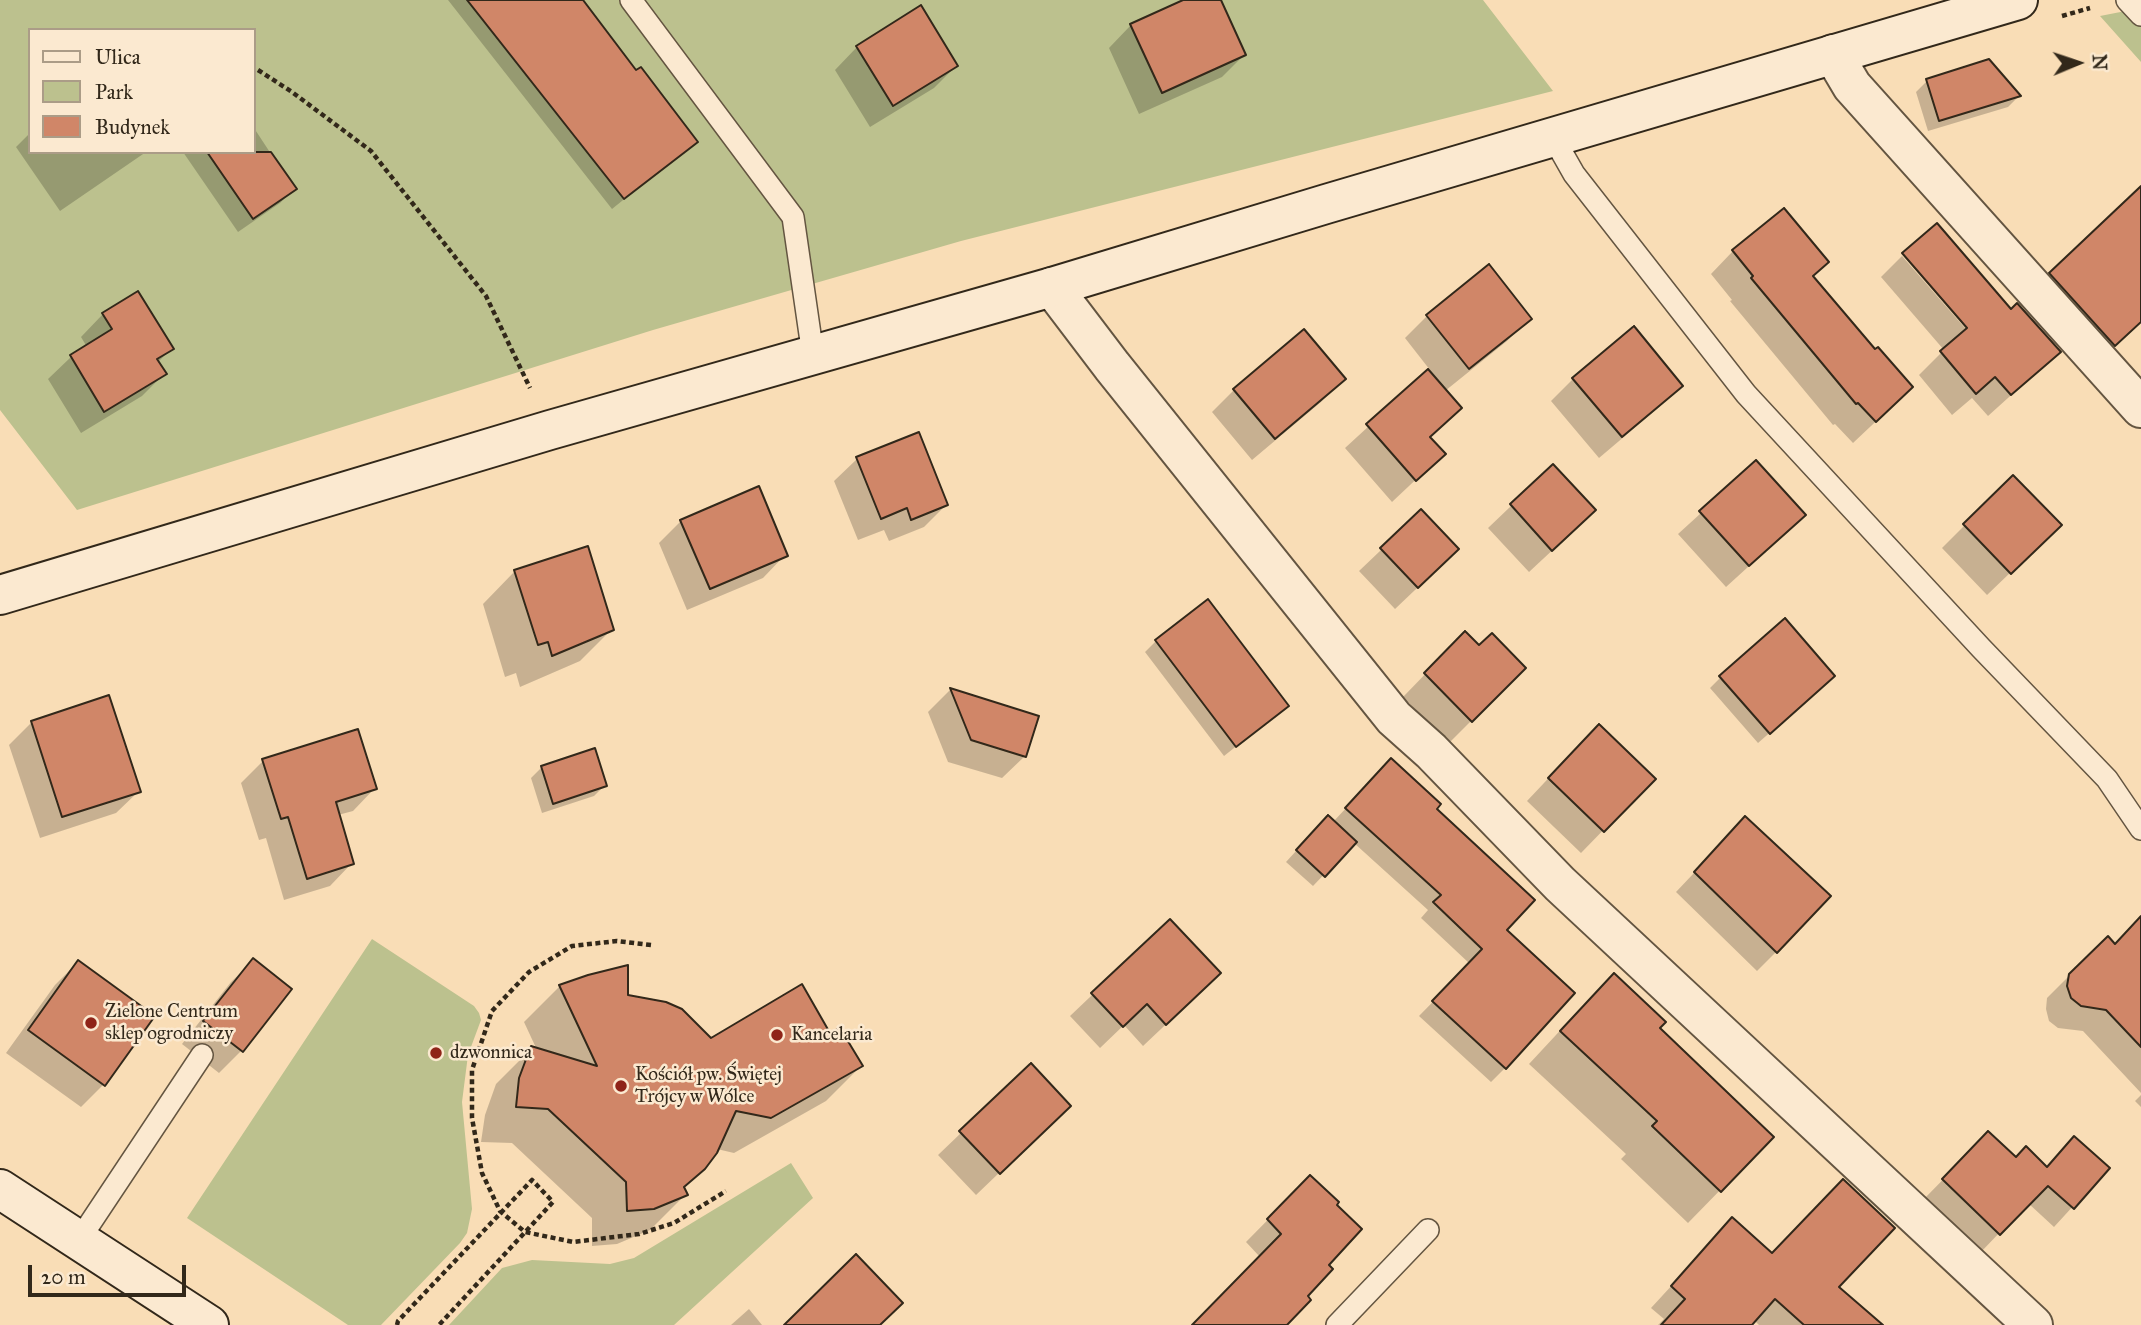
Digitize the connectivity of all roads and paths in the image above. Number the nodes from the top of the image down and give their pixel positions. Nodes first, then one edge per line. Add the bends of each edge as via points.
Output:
1 (631, 0) edge
2 (2018, 0) edge
3 (2127, 0) edge
4 (2141, 15) edge
5 (1833, 54) junction
6 (258, 70) dead end
7 (1553, 137) junction
8 (1052, 288) junction
9 (813, 355) junction
10 (2141, 408) edge
11 (550, 430) junction
12 (0, 595) edge
13 (2141, 829) edge
14 (651, 944) dead end
15 (202, 1055) dead end
16 (0, 1189) edge
17 (726, 1191) dead end
18 (500, 1211) junction
19 (1428, 1230) dead end
20 (525, 1232) junction
21 (79, 1240) junction
22 (209, 1325) edge
23 (397, 1325) edge
24 (439, 1325) edge
25 (1337, 1325) edge
26 (2033, 1325) edge

1 - 9 lane via 793,217
2 - 5 street
3 - 4 lane
5 - 7 street
5 - 10 street via 1852,86
6 - 11 path via 372,151 486,296
7 - 8 street
7 - 13 lane via 1574,174 1745,394 2106,779
8 - 9 street
8 - 26 street via 1394,718 1560,884
9 - 11 street
11 - 12 street
14 - 18 path via 617,941 572,946 527,971 492,1011 472,1070 472,1118 482,1173
15 - 21 lane
16 - 21 street
17 - 20 path via 674,1223 639,1234 573,1242
18 - 20 path
18 - 20 path via 532,1180 554,1202
18 - 23 path
19 - 25 lane
20 - 24 path
21 - 22 street

